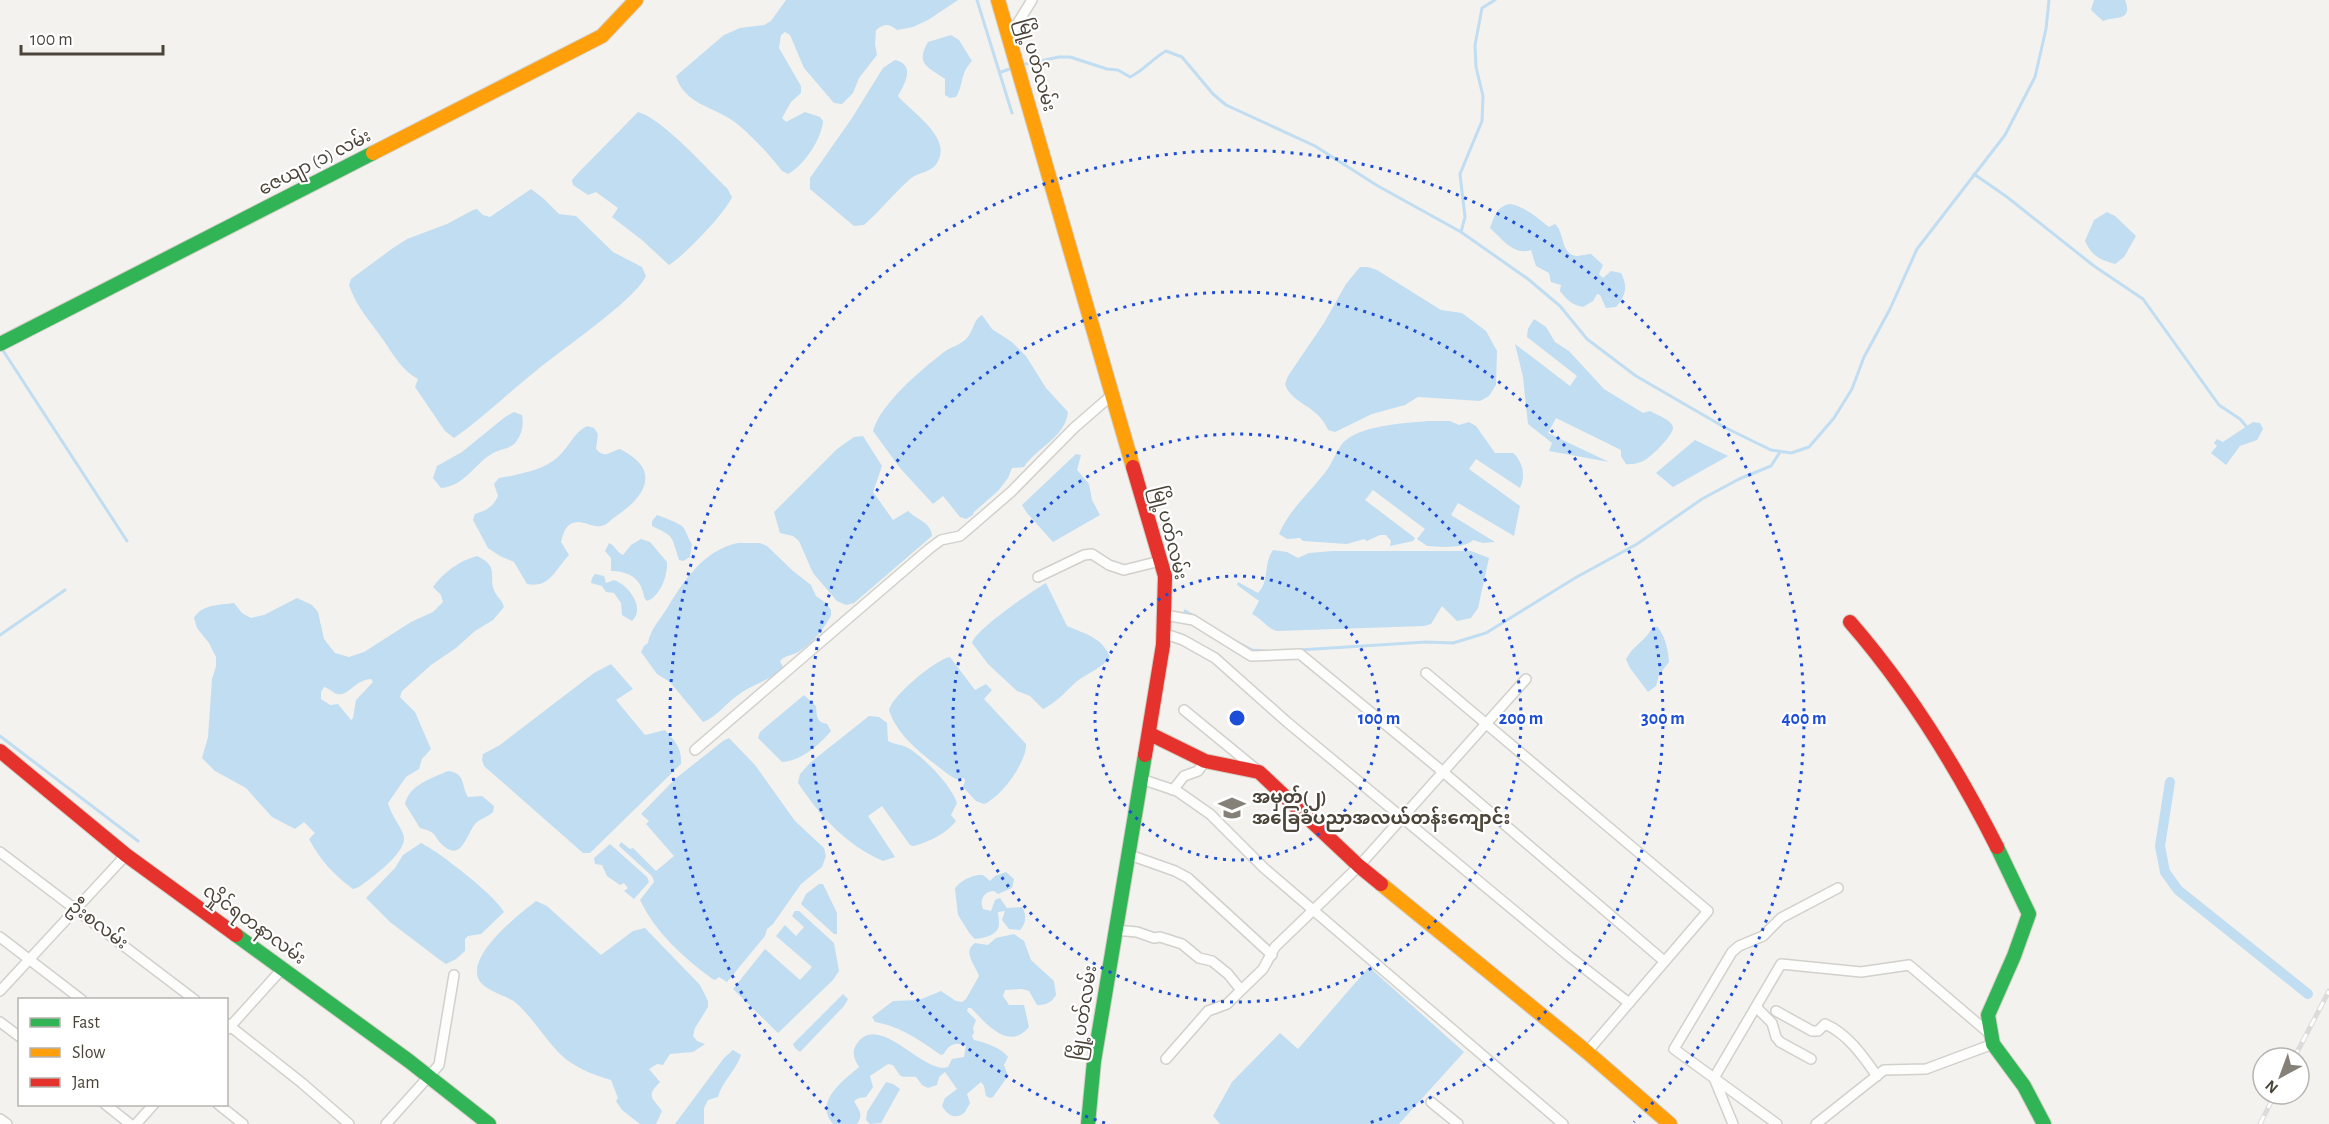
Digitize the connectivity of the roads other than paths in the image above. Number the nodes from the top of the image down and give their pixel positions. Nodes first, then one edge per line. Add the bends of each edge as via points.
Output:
1 (636, 0) edge
2 (998, 0) edge
3 (1032, 0) edge
4 (1009, 37) junction
5 (2, 344) edge
6 (1113, 394) junction
7 (1160, 561) junction
8 (1038, 577) dead end
9 (1165, 615) junction
10 (1850, 622) dead end
11 (1163, 633) junction
12 (1425, 673) dead end
13 (1526, 679) dead end
14 (1184, 710) dead end
15 (1485, 723) junction
16 (1150, 734) junction
17 (695, 750) dead end
18 (0, 751) edge
19 (1205, 761) junction
20 (1442, 771) junction
21 (1259, 772) junction
22 (1141, 779) junction
23 (1173, 790) junction
24 (1403, 817) junction
25 (0, 852) edge
26 (1127, 854) junction
27 (126, 855) junction
28 (1359, 866) junction
29 (1838, 888) dead end
30 (76, 909) junction
31 (1312, 910) junction
32 (1114, 930) junction
33 (0, 937) edge
34 (1272, 955) junction
35 (31, 960) junction
36 (1664, 961) junction
37 (282, 969) junction
38 (454, 975) dead end
39 (1242, 990) junction
40 (0, 991) edge
41 (81, 998) edge
42 (194, 998) edge
43 (1629, 1003) junction
44 (1756, 1007) junction
45 (1776, 1011) dead end
46 (0, 1022) edge
47 (228, 1027) edge
48 (18, 1036) edge
49 (1992, 1039) junction
50 (1587, 1052) junction
51 (1166, 1059) dead end
52 (1811, 1059) dead end
53 (1876, 1076) junction
54 (1714, 1077) junction
55 (429, 1078) junction
56 (1431, 1102) dead end
57 (108, 1106) edge
58 (152, 1106) edge
59 (220, 1106) edge
60 (0, 1119) edge
61 (7, 1124) edge
62 (130, 1124) edge
63 (136, 1124) edge
64 (243, 1124) edge
65 (349, 1124) edge
66 (386, 1124) edge
67 (489, 1124) edge
68 (1088, 1124) edge
69 (1458, 1124) edge
70 (1563, 1124) edge
71 (1670, 1124) edge
72 (1733, 1124) edge
73 (1777, 1124) edge
74 (1816, 1124) edge
75 (2044, 1124) edge

1 - 5 street, ဇေယျာ (၁) လမ်း via 602,36
2 - 4 street, မြို့ပတ်လမ်း
3 - 4 street
4 - 6 street, မြို့ပတ်လမ်း
6 - 7 street, မြို့ပတ်လမ်း
6 - 17 street via 960,536 941,540 929,549
7 - 8 street via 1124,570 1109,566 1092,554 1084,555
7 - 9 street, မြို့ပတ်လမ်း
9 - 11 street, မြို့ပတ်လမ်း
9 - 20 street via 1193,620 1251,656 1300,654
10 - 49 street via 1944,748 2029,914 1988,1015
11 - 16 street, မြို့ပတ်လမ်း
11 - 24 street via 1215,658
12 - 15 street
13 - 15 street
14 - 21 street
15 - 20 street
15 - 36 street via 1708,911
16 - 19 street
16 - 22 street, မြို့ပတ်လမ်း
18 - 27 street, လှိုင်ရတနာလမ်း
19 - 21 street
19 - 23 street
20 - 24 street
20 - 36 street
21 - 28 street
22 - 23 street
22 - 26 street, မြို့ပတ်လမ်း
23 - 31 street via 1210,814
24 - 28 street
24 - 43 street
25 - 30 street, ဦးစလမ်း
26 - 32 street, မြို့ပတ်လမ်း
26 - 34 street via 1188,878
27 - 30 street
27 - 37 street, လှိုင်ရတနာလမ်း
28 - 31 street
28 - 50 street
29 - 54 street via 1780,918 1763,936 1732,952 1674,1048
30 - 35 street
30 - 42 street, ဦးစလမ်း
31 - 34 street via 1275,947
31 - 70 street
32 - 39 street via 1182,944 1199,958 1212,961
32 - 68 street, မြို့ပတ်လမ်း
33 - 35 street
34 - 39 street
35 - 40 street
35 - 41 street
36 - 43 street
37 - 47 street
37 - 55 street, လှိုင်ရတနာလမ်း
38 - 55 street via 440,1065
39 - 51 street via 1227,1004 1208,1011
43 - 50 street
44 - 49 street via 1781,964 1862,972 1910,965
44 - 52 street via 1772,1023 1780,1042
44 - 54 street
45 - 53 street via 1812,1031 1825,1024 1832,1027 1860,1050
46 - 48 street
47 - 65 street
49 - 53 street via 1926,1069 1884,1070
49 - 75 street
50 - 71 street
53 - 74 street
54 - 72 street
54 - 73 street
55 - 66 street
55 - 67 street, လှိုင်ရတနာလမ်း
56 - 69 street
57 - 62 street
58 - 63 street
59 - 64 street
60 - 61 street

